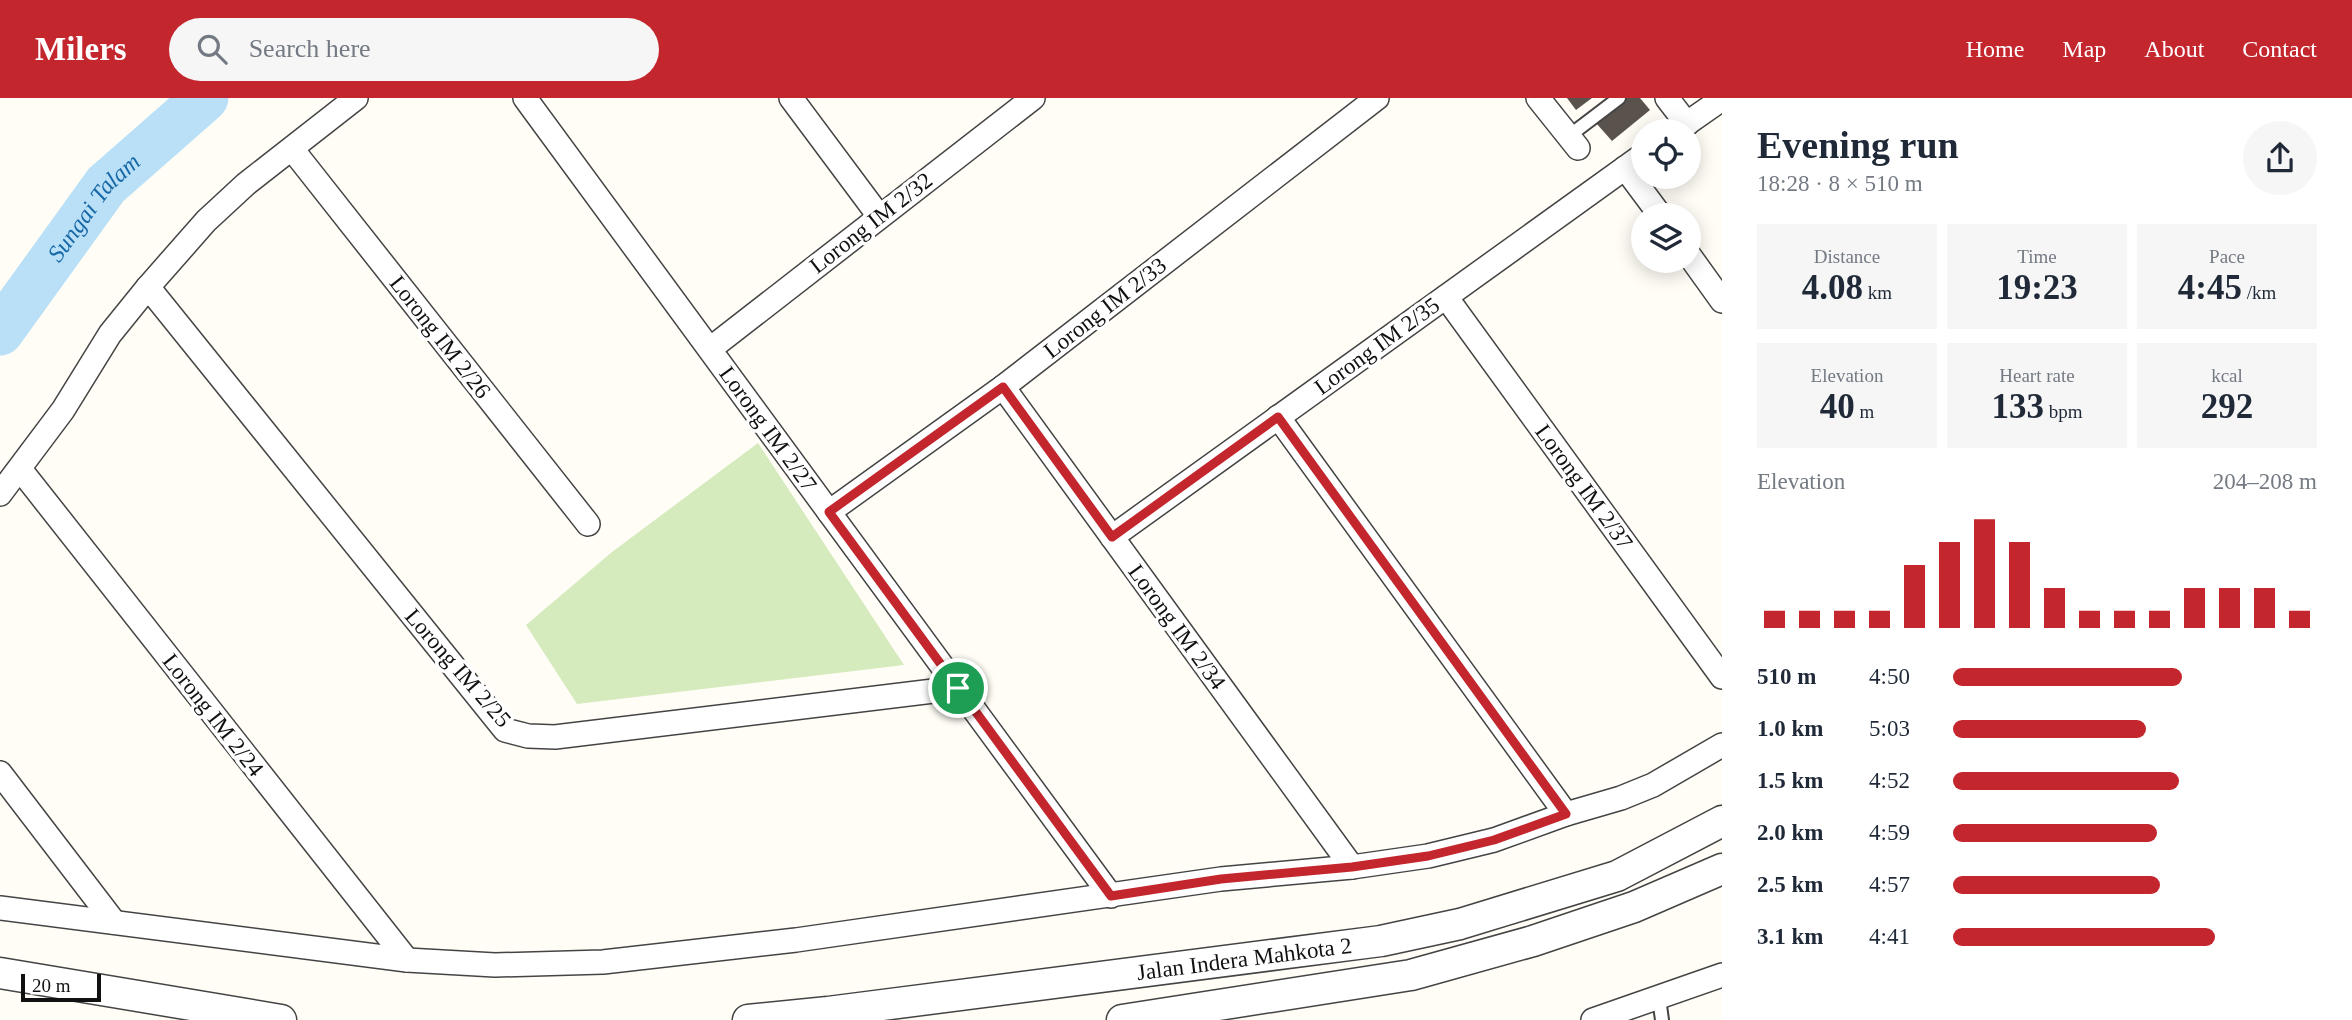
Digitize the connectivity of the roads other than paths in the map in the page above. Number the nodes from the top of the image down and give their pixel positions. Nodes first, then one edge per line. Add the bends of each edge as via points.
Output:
1 (356, 98) edge
2 (525, 98) edge
3 (791, 98) edge
4 (1032, 98) edge
5 (1377, 98) edge
6 (1538, 98) edge
7 (1619, 98) edge
8 (1667, 98) edge
9 (1722, 99) edge
10 (1678, 119) edge
11 (1693, 119) edge
12 (1573, 142) joint
13 (292, 149) junction
14 (1631, 163) edge
15 (879, 216) junction
16 (1701, 272) edge
17 (148, 287) junction
18 (1446, 297) junction
19 (1722, 301) edge
20 (710, 349) junction
21 (1003, 387) junction
22 (1278, 417) junction
23 (20, 469) junction
24 (0, 494) edge
25 (829, 512) junction
26 (588, 524) dead end
27 (1112, 537) junction
28 (1722, 677) edge
29 (958, 688) junction
30 (1722, 745) edge
31 (0, 773) edge
32 (1566, 814) junction
33 (1722, 821) edge
34 (1352, 867) junction
35 (1722, 869) edge
36 (1111, 896) junction
37 (0, 908) edge
38 (114, 922) junction
39 (407, 960) junction
40 (0, 973) edge
41 (1722, 975) edge
42 (1661, 1009) edge
43 (281, 1020) edge
44 (748, 1020) edge
45 (1122, 1020) edge
46 (1593, 1020) edge

1 - 13 street
2 - 20 street, Lorong IM 2/27
3 - 15 street
4 - 15 street, Lorong IM 2/32
5 - 21 street, Lorong IM 2/33
6 - 12 street
7 - 12 lane
8 - 10 street
9 - 11 street
13 - 17 street via 206,221
13 - 26 street, Lorong IM 2/26
14 - 18 street, Lorong IM 2/35
15 - 20 street, Lorong IM 2/32
16 - 19 street
17 - 23 street via 110,334
17 - 29 street, Lorong IM 2/25 via 505,730 555,737
18 - 22 street, Lorong IM 2/35
18 - 28 street, Lorong IM 2/37
20 - 25 street, Lorong IM 2/27
21 - 25 street, Lorong IM 2/33
21 - 27 street, Lorong IM 2/34
22 - 27 street, Lorong IM 2/35
22 - 32 street
23 - 24 street
23 - 39 street, Lorong IM 2/24
25 - 29 street, Lorong IM 2/27
27 - 34 street, Lorong IM 2/34
29 - 36 street, Lorong IM 2/27
30 - 32 street via 1653,785
31 - 38 street
32 - 34 street via 1494,840
33 - 44 street, Jalan Indera Mahkota 2 via 1617,876 1407,936
34 - 36 street via 1221,879
35 - 45 street, Jalan Indera Mahkota 2 via 1533,941 1411,975
36 - 39 street via 603,962 495,965
37 - 38 street
38 - 39 street
40 - 43 street
41 - 42 street
42 - 46 street

